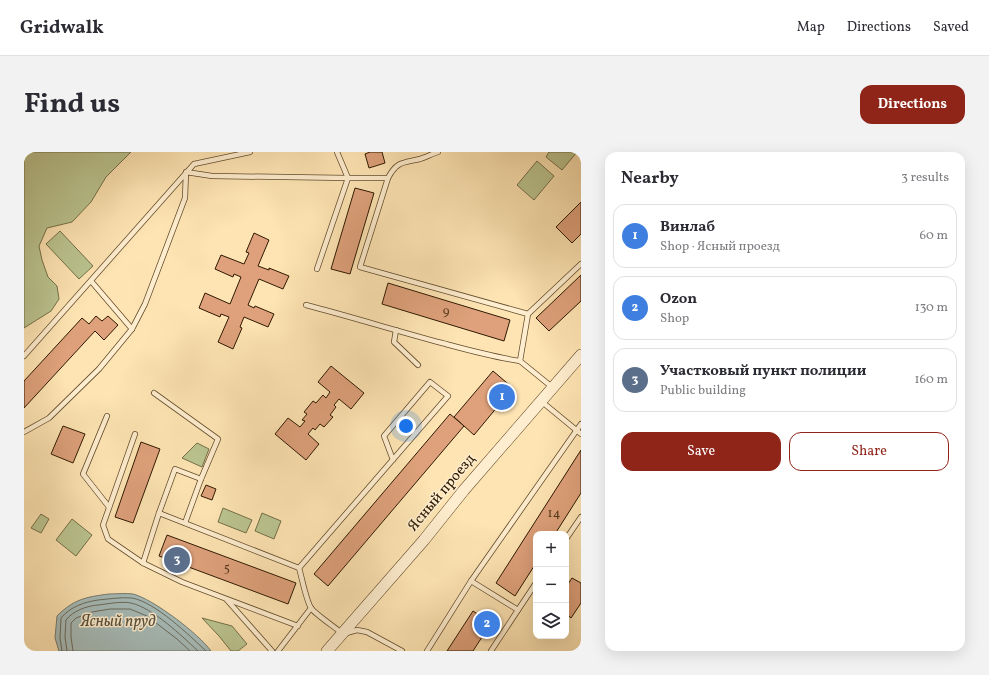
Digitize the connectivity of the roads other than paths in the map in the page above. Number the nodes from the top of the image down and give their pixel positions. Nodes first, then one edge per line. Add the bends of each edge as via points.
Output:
1 (250, 152) edge
2 (337, 152) edge
3 (438, 152) edge
4 (186, 172) junction
5 (348, 178) junction
6 (388, 178) junction
7 (581, 264) edge
8 (317, 269) dead end
9 (91, 281) junction
10 (306, 305) dead end
11 (528, 314) junction
12 (132, 329) junction
13 (396, 330) junction
14 (581, 355) edge
15 (24, 356) edge
16 (520, 361) junction
17 (418, 365) dead end
18 (552, 387) junction
19 (154, 393) dead end
20 (541, 401) junction
21 (107, 416) dead end
22 (581, 424) edge
23 (576, 431) junction
24 (24, 432) edge
25 (135, 434) dead end
26 (581, 434) edge
27 (393, 460) junction
28 (201, 479) junction
29 (110, 507) junction
30 (159, 513) junction
31 (581, 517) edge
32 (185, 523) junction
33 (569, 535) edge
34 (143, 563) junction
35 (299, 568) junction
36 (471, 580) junction
37 (533, 588) edge
38 (226, 599) junction
39 (311, 608) junction
40 (518, 610) junction
41 (298, 626) junction
42 (343, 634) junction
43 (272, 651) edge
44 (278, 651) edge
45 (327, 651) edge
46 (402, 651) edge
47 (427, 651) edge
48 (491, 651) edge

1 - 4 lane via 194,164
2 - 5 lane
3 - 6 lane via 420,159 401,162
4 - 5 lane via 212,176
4 - 9 lane
4 - 12 lane via 185,198 145,304
5 - 6 lane
5 - 8 lane
6 - 11 lane via 360,267
7 - 11 lane
9 - 12 lane
9 - 15 lane
10 - 13 lane
11 - 16 lane
12 - 24 lane via 99,369 50,418
13 - 16 lane via 478,353
13 - 17 lane via 394,342
14 - 18 street, Ясный проезд
16 - 18 lane
18 - 20 street, Ясный проезд
19 - 28 lane via 218,439
20 - 23 lane
20 - 42 street, Ясный проезд
21 - 29 lane via 83,474
22 - 23 lane
23 - 26 lane
23 - 36 lane
25 - 29 lane
27 - 27 lane via 384,436 430,382 448,396
27 - 35 lane
28 - 30 lane via 175,469
28 - 32 lane
29 - 34 lane via 103,524 108,539
30 - 32 lane
30 - 34 lane
31 - 33 lane
32 - 35 lane
34 - 38 lane
35 - 39 lane
36 - 40 lane
36 - 47 lane
37 - 40 lane
38 - 41 lane
38 - 43 lane
39 - 41 lane
39 - 42 lane
40 - 48 lane
41 - 44 lane
42 - 45 street, Ясный проезд
42 - 46 lane via 357,630 367,632

